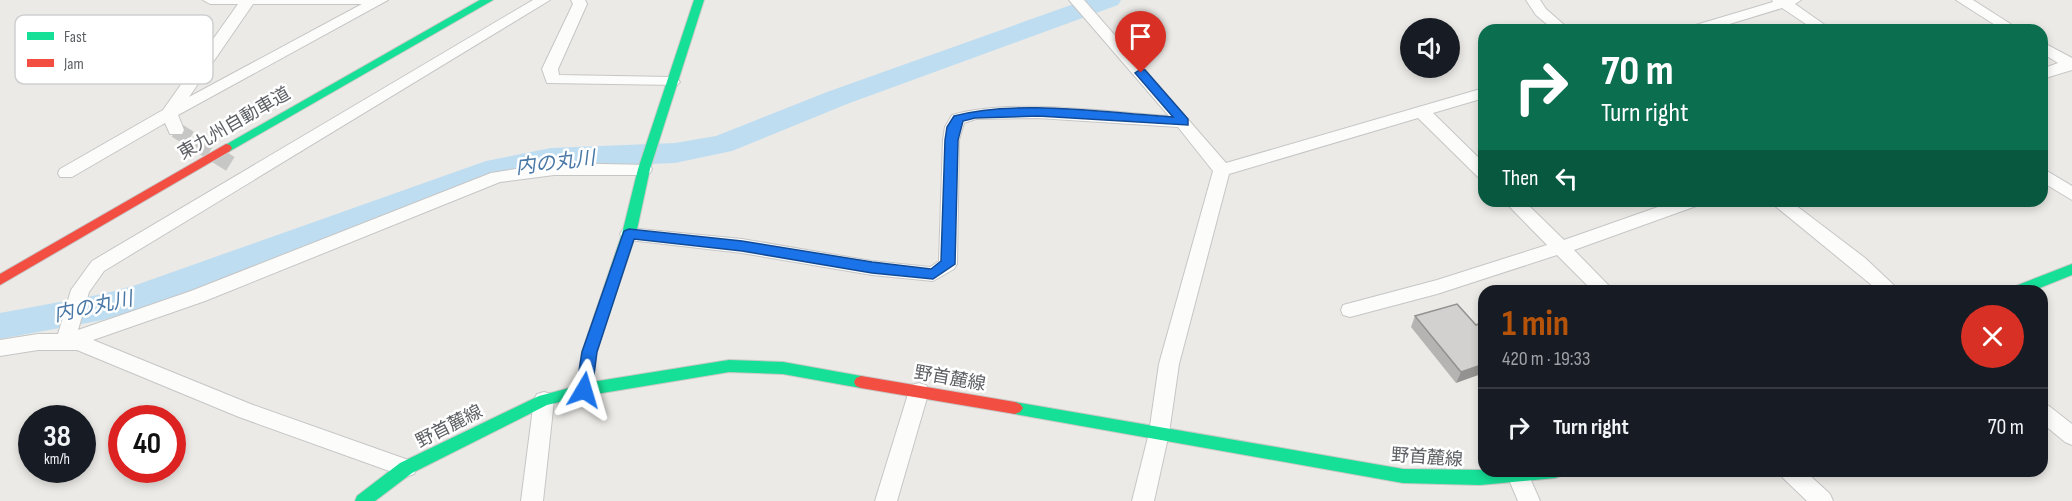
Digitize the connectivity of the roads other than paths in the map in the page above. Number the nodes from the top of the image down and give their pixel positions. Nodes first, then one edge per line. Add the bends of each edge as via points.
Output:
1 (210, 0) edge
2 (376, 0) edge
3 (381, 0) edge
4 (469, 0) edge
5 (488, 0) edge
6 (543, 0) edge
7 (578, 0) edge
8 (699, 0) edge
9 (1533, 0) edge
10 (1963, 0) edge
11 (1078, 1) edge
12 (1786, 1) edge
13 (248, 2) junction
14 (1556, 24) edge
15 (1713, 24) edge
16 (1816, 24) edge
17 (2003, 24) edge
18 (213, 51) edge
19 (2048, 51) edge
20 (2071, 64) edge
21 (2048, 72) edge
22 (672, 82) junction
23 (190, 84) edge
24 (1478, 95) edge
25 (1422, 112) junction
26 (169, 113) junction
27 (1183, 122) junction
28 (176, 130) tunnel mouth
29 (1478, 166) edge
30 (644, 169) junction
31 (1222, 170) junction
32 (66, 173) dead end
33 (2048, 178) edge
34 (2072, 194) edge
35 (1519, 207) edge
36 (1676, 207) edge
37 (1786, 207) edge
38 (629, 234) junction
39 (56, 241) junction
40 (1561, 248) junction
41 (0, 268) edge
42 (2072, 269) edge
43 (0, 280) edge
44 (1599, 285) edge
45 (1884, 285) edge
46 (2033, 285) edge
47 (1350, 310) dead end
48 (65, 342) junction
49 (0, 348) edge
50 (584, 390) junction
51 (919, 391) junction
52 (543, 400) junction
53 (2048, 417) edge
54 (1159, 433) junction
55 (2072, 436) edge
56 (406, 468) junction
57 (1493, 477) edge
58 (1519, 477) edge
59 (1797, 477) edge
60 (363, 501) edge
61 (532, 501) edge
62 (886, 501) edge
63 (1143, 501) edge
64 (1529, 501) edge
65 (1822, 501) edge

1 - 13 street
2 - 13 street
3 - 26 street
4 - 39 main road, 東九州自動車道
5 - 39 main road, 東九州自動車道
6 - 48 street via 242,171 98,266 80,290
7 - 22 street via 570,29 550,69 552,80
8 - 22 main road
9 - 14 street
10 - 17 street
11 - 27 street
12 - 15 street
12 - 16 street
13 - 18 street
19 - 20 street
20 - 21 street
22 - 30 main road
23 - 26 street
24 - 25 street
25 - 29 street
25 - 31 street
26 - 28 street
26 - 32 street
27 - 31 street
27 - 38 street via 1038,112 958,118 951,140 948,264 933,274
30 - 38 main road
30 - 48 street via 554,169 497,177 198,296
31 - 54 street via 1169,364
33 - 34 street
35 - 40 street
36 - 40 street
37 - 45 street
38 - 50 main road via 590,352
39 - 41 main road, 東九州自動車道
39 - 43 main road, 東九州自動車道
40 - 44 street
40 - 47 street
42 - 46 main road
48 - 49 street
48 - 56 street via 78,342 246,411
50 - 51 main road, 野首麓線 via 729,366 783,368
50 - 52 main road, 野首麓線
51 - 54 main road, 野首麓線
51 - 62 street
52 - 56 main road, 野首麓線
52 - 61 street
53 - 55 street
54 - 57 main road, 野首麓線 via 1403,476
54 - 63 street
56 - 60 main road, 野首麓線
58 - 64 street
59 - 65 street

